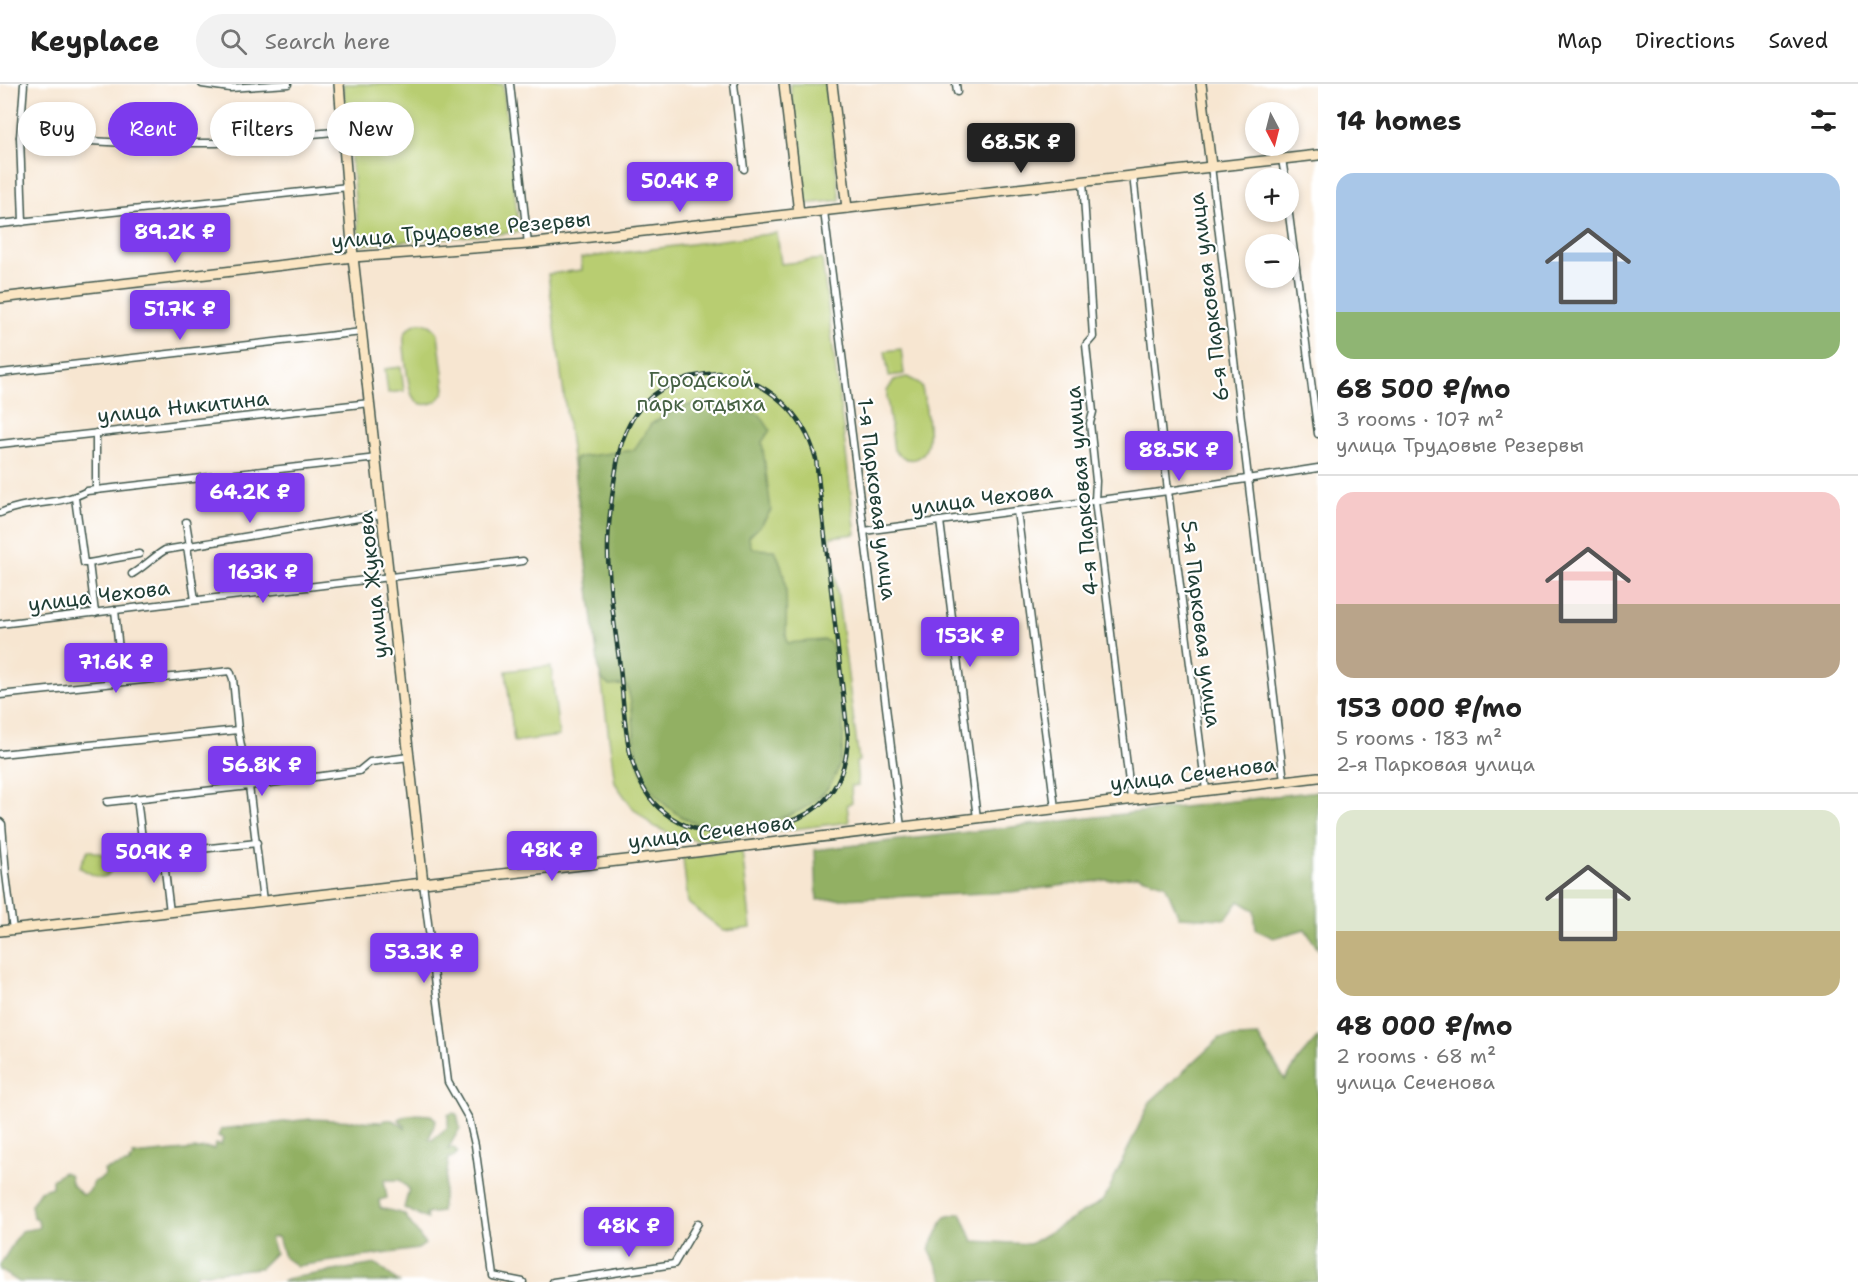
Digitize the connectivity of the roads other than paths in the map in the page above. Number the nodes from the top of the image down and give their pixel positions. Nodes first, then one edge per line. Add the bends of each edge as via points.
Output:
1 (24, 84) edge
2 (202, 84) edge
3 (288, 84) edge
4 (339, 84) edge
5 (510, 84) edge
6 (734, 84) edge
7 (784, 84) edge
8 (832, 84) edge
9 (956, 84) edge
10 (1201, 84) edge
11 (957, 92) dead end
12 (23, 102) edge
13 (341, 102) edge
14 (327, 133) edge
15 (96, 141) edge
16 (1318, 154) edge
17 (21, 156) edge
18 (346, 156) edge
19 (1282, 159) junction
20 (1211, 166) junction
21 (1283, 168) edge
22 (744, 169) dead end
23 (1133, 175) junction
24 (1083, 181) junction
25 (349, 187) junction
26 (847, 208) junction
27 (824, 211) junction
28 (799, 213) junction
29 (23, 222) junction
30 (1290, 222) edge
31 (0, 224) edge
32 (528, 244) junction
33 (353, 257) junction
34 (0, 298) edge
35 (362, 332) junction
36 (0, 372) edge
37 (370, 404) junction
38 (96, 433) junction
39 (1318, 434) edge
40 (0, 444) edge
41 (376, 458) junction
42 (1318, 468) edge
43 (1247, 478) junction
44 (96, 490) junction
45 (1168, 491) junction
46 (75, 498) junction
47 (1095, 501) junction
48 (1017, 511) junction
49 (0, 513) edge
50 (383, 514) junction
51 (940, 521) junction
52 (186, 522) dead end
53 (864, 531) junction
54 (189, 546) junction
55 (139, 554) dead end
56 (523, 561) dead end
57 (89, 563) junction
58 (132, 574) dead end
59 (390, 576) junction
60 (195, 600) junction
61 (115, 610) junction
62 (95, 613) junction
63 (0, 624) edge
64 (122, 681) junction
65 (0, 695) edge
66 (238, 730) junction
67 (0, 754) edge
68 (410, 757) junction
69 (1318, 777) edge
70 (1284, 781) junction
71 (249, 786) junction
72 (1206, 790) junction
73 (137, 798) junction
74 (1131, 799) junction
75 (107, 802) dead end
76 (1055, 808) junction
77 (977, 818) junction
78 (0, 822) edge
79 (901, 827) junction
80 (256, 843) junction
81 (163, 854) junction
82 (3, 874) edge
83 (423, 883) junction
84 (263, 901) junction
85 (170, 912) junction
86 (14, 930) junction
87 (0, 931) edge
88 (698, 1223) dead end
89 (523, 1282) edge
90 (553, 1282) edge

1 - 12 street
2 - 3 street via 230,88
4 - 13 main road, улица Жукова
5 - 32 street
6 - 22 street
7 - 28 main road
8 - 26 main road
9 - 11 street
10 - 20 main road
14 - 15 street via 217,143
16 - 19 main road, улица Трудовые Резервы
17 - 29 street
18 - 25 main road, улица Жукова
19 - 20 main road, улица Трудовые Резервы
19 - 21 street
20 - 23 main road, улица Трудовые Резервы
20 - 43 street, 6-я Парковая улица
23 - 24 main road, улица Трудовые Резервы
23 - 45 street, 5-я Парковая улица
24 - 26 main road, улица Трудовые Резервы
24 - 47 street, 4-я Парковая улица via 1093,337 1086,345 1093,411 1090,423
25 - 29 street
25 - 33 main road, улица Жукова
26 - 27 main road, улица Трудовые Резервы
27 - 28 main road, улица Трудовые Резервы
27 - 53 street, 1-я Парковая улица
28 - 32 main road, улица Трудовые Резервы
29 - 31 street
30 - 39 street
32 - 33 main road, улица Трудовые Резервы
33 - 34 main road, улица Трудовые Резервы
33 - 35 main road, улица Жукова
35 - 36 street
35 - 37 main road, улица Жукова
37 - 38 street, улица Никитина
37 - 41 main road, улица Жукова
38 - 40 street, улица Никитина
38 - 44 street
41 - 44 street
41 - 50 main road, улица Жукова
42 - 43 street, улица Чехова
43 - 45 street, улица Чехова
43 - 70 street, 6-я Парковая улица
44 - 46 street
45 - 47 street, улица Чехова
45 - 72 street, 5-я Парковая улица
46 - 49 street
46 - 57 street via 84,563
47 - 48 street, улица Чехова
47 - 74 street, 4-я Парковая улица
48 - 51 street, улица Чехова
48 - 76 street
50 - 54 street
50 - 59 main road, улица Жукова
51 - 53 street, улица Чехова
51 - 77 street
52 - 54 street
53 - 79 street, 1-я Парковая улица
54 - 58 street via 165,550
54 - 60 street
55 - 57 street
56 - 59 street, улица Чехова
57 - 62 street
59 - 60 street, улица Чехова
59 - 68 main road, улица Жукова
60 - 61 street, улица Чехова
61 - 62 street, улица Чехова
61 - 64 street
62 - 63 street, улица Чехова
64 - 65 street
64 - 66 street via 230,671
66 - 67 street
66 - 71 street
68 - 71 street via 370,762 358,771
68 - 83 main road, улица Жукова
69 - 70 main road, улица Сеченова
70 - 72 main road, улица Сеченова
71 - 73 street
71 - 80 street
72 - 74 main road, улица Сеченова
73 - 75 street
73 - 81 street via 144,855
74 - 76 main road, улица Сеченова
76 - 77 main road, улица Сеченова
77 - 79 main road, улица Сеченова
78 - 82 street
79 - 83 main road, улица Сеченова
80 - 81 street
80 - 84 street
81 - 85 street
82 - 86 street
83 - 84 main road, улица Сеченова
83 - 89 street, улица Жукова via 448,1082 469,1119 493,1276
84 - 85 main road, улица Сеченова
85 - 86 main road, улица Сеченова
86 - 87 main road, улица Сеченова
88 - 90 street via 674,1264

